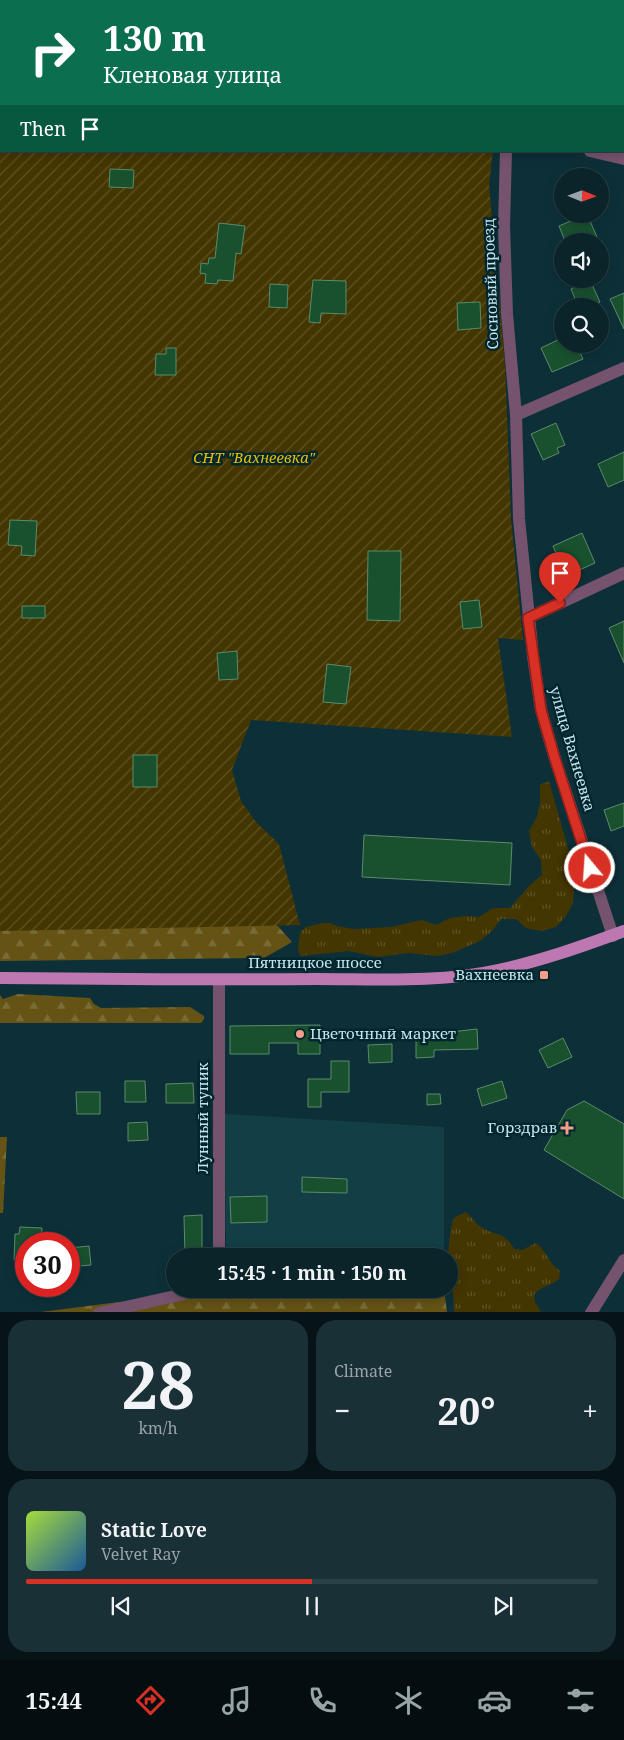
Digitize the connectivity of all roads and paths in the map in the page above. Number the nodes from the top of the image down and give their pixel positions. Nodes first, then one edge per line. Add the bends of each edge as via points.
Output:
1 (506, 152) edge
2 (594, 152) edge
3 (624, 159) edge
4 (624, 368) edge
5 (516, 416) junction
6 (624, 573) edge
7 (528, 618) junction
8 (618, 933) edge
9 (0, 978) edge
10 (219, 980) junction
11 (219, 1248) edge
12 (624, 1260) edge
13 (166, 1298) edge
14 (98, 1312) edge
15 (591, 1312) edge

1 - 5 street, Сосновый проезд via 506,314
2 - 3 street
4 - 5 street
5 - 7 street, улица Вахнеевка via 519,519
6 - 7 street
7 - 8 street, улица Вахнеевка via 541,710 555,759
8 - 10 main road, Пятницкое шоссе via 554,956 464,976
9 - 10 main road, Пятницкое шоссе
10 - 11 street, Лунный тупик
12 - 15 street
13 - 14 street

